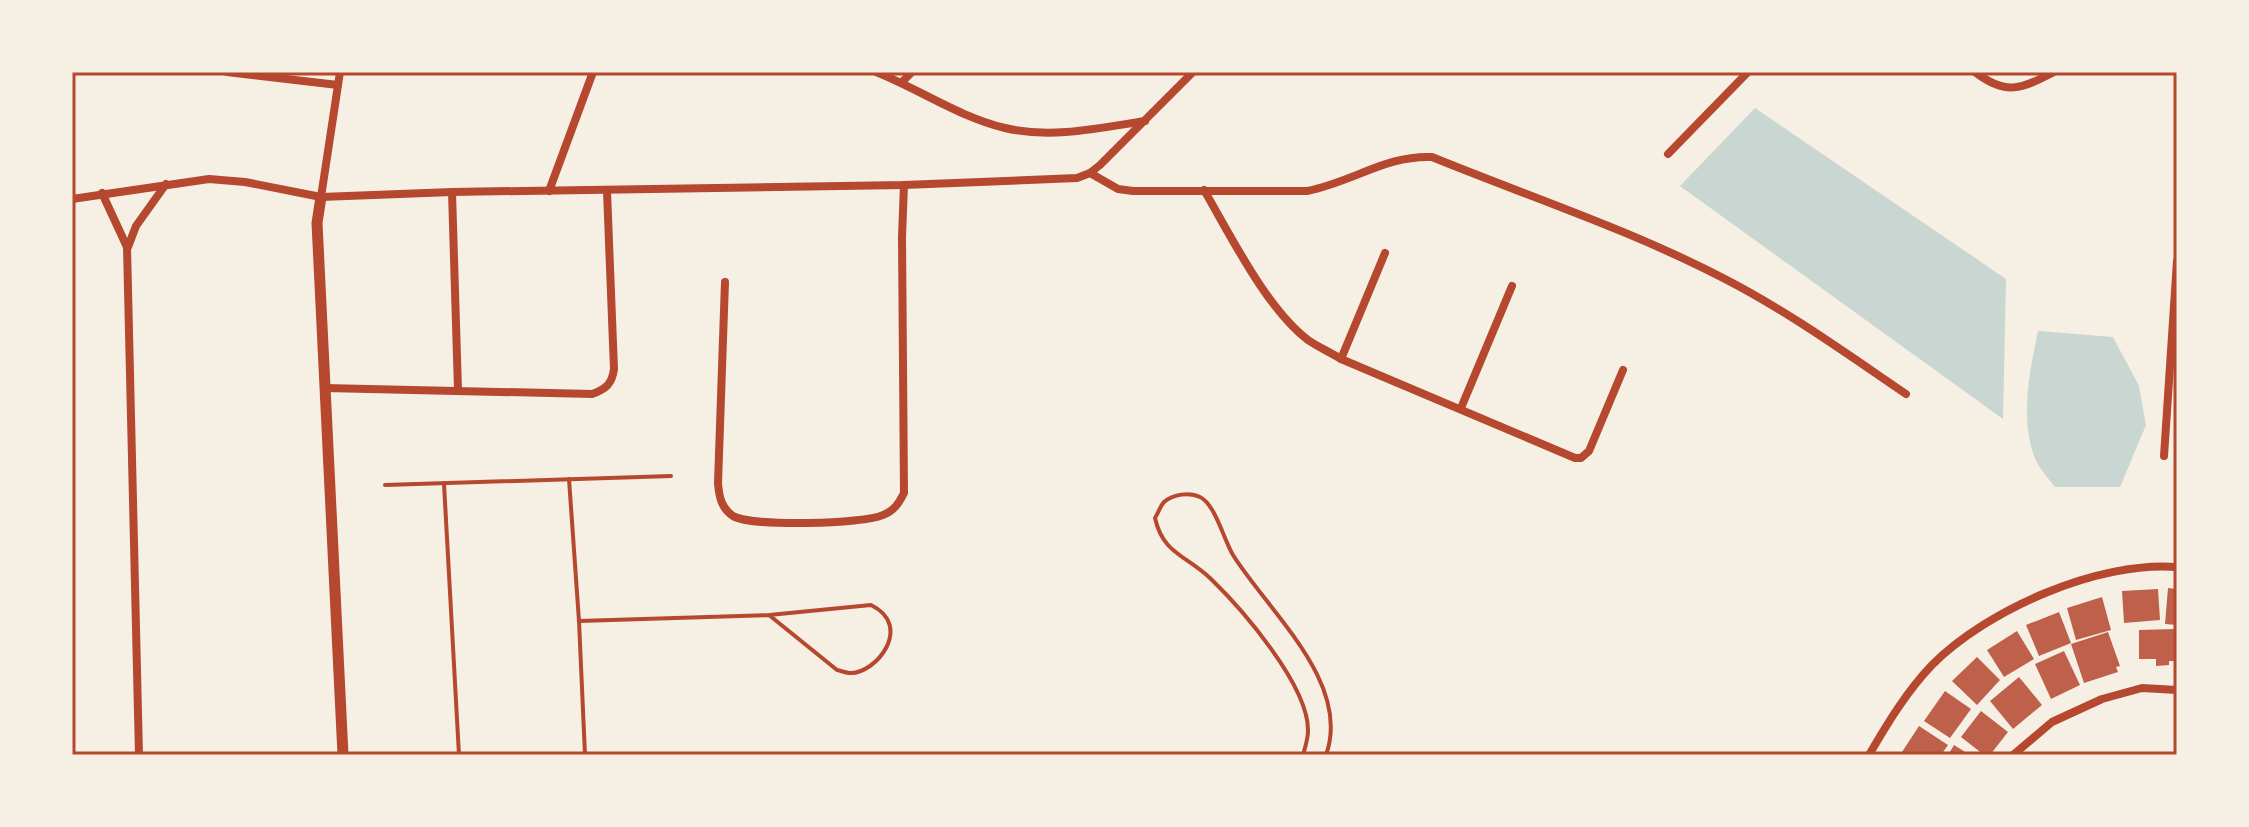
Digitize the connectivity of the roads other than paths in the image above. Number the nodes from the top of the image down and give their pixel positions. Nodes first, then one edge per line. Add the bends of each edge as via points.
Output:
1 (227, 72) edge
2 (340, 72) edge
3 (593, 72) edge
4 (876, 72) edge
5 (912, 72) edge
6 (1193, 72) edge
7 (1748, 72) edge
8 (1975, 72) edge
9 (2054, 72) edge
10 (902, 82) junction
11 (338, 85) junction
12 (1146, 121) junction
13 (1668, 154) dead end
14 (1090, 173) junction
15 (166, 184) junction
16 (904, 185) junction
17 (1204, 190) junction
18 (549, 191) junction
19 (607, 191) junction
20 (452, 192) junction
21 (102, 193) junction
22 (321, 197) junction
23 (72, 199) edge
24 (127, 247) junction
25 (1385, 253) dead end
26 (2177, 261) edge
27 (725, 282) dead end
28 (1512, 286) dead end
29 (1341, 359) junction
30 (1623, 370) dead end
31 (325, 388) junction
32 (458, 390) junction
33 (1906, 394) dead end
34 (1461, 408) junction
35 (2164, 456) dead end
36 (671, 476) dead end
37 (569, 479) junction
38 (444, 484) junction
39 (385, 485) dead end
40 (2177, 567) edge
41 (769, 615) junction
42 (579, 621) junction
43 (2177, 690) edge
44 (139, 755) edge
45 (343, 755) edge
46 (459, 755) edge
47 (585, 755) edge
48 (1303, 755) edge
49 (1326, 755) edge
50 (1869, 755) edge
51 (2013, 755) edge

1 - 11 street
2 - 11 street
3 - 18 street
4 - 10 street
5 - 10 street
6 - 12 street
7 - 13 street
8 - 9 street via 1998,87 2028,86
10 - 12 street via 1003,128 1048,133
11 - 22 street
12 - 14 street
14 - 16 street via 1077,178
14 - 17 street via 1118,189
15 - 21 street
15 - 22 street via 245,182
15 - 24 street
16 - 19 street
16 - 27 street via 904,493 898,505 880,517 755,523 737,518 724,506 718,483
17 - 29 street via 1273,301 1307,339
17 - 33 street via 1307,191 1330,187 1396,159 1432,157 1612,227 1726,279
18 - 19 street
18 - 20 street
19 - 32 street via 612,380 592,394
20 - 22 street
20 - 32 street
21 - 23 street
21 - 24 street
22 - 31 street via 317,223
24 - 44 street
25 - 29 street
26 - 35 street
28 - 34 street
29 - 34 street
30 - 34 street via 1589,451 1581,458
31 - 32 street
31 - 45 street
36 - 37 lane
37 - 38 lane
37 - 42 lane
38 - 39 lane
38 - 46 lane
40 - 50 street via 2124,570 2072,583 1974,632 1933,665
41 - 41 lane via 871,605 884,612 892,631 879,656 850,673 837,670
41 - 42 lane
42 - 47 lane
43 - 51 street via 2142,688 2102,699 2052,722
48 - 49 lane via 1309,731 1288,672 1211,579 1159,535 1155,518 1164,502 1185,493 1202,498 1234,556 1305,651 1331,710

